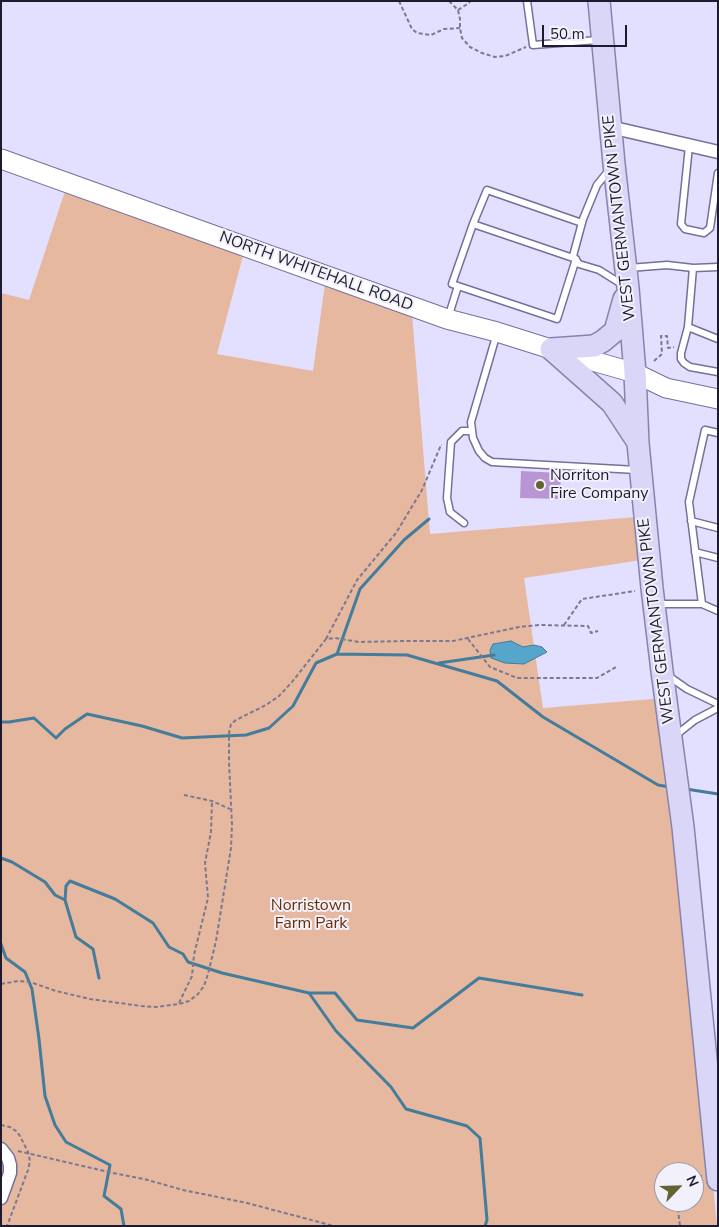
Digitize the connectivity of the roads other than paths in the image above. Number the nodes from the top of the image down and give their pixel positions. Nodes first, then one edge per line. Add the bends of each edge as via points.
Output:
1 (527, 1) edge
2 (598, 1) edge
3 (602, 40) junction
4 (610, 127) junction
5 (689, 146) junction
6 (718, 152) edge
7 (1, 159) edge
8 (614, 164) junction
9 (718, 173) edge
10 (582, 223) junction
11 (473, 224) junction
12 (576, 260) junction
13 (693, 268) junction
14 (718, 268) edge
15 (627, 278) junction
16 (458, 286) junction
17 (447, 319) junction
18 (688, 327) junction
19 (497, 332) junction
20 (718, 340) edge
21 (551, 349) junction
22 (718, 372) edge
23 (635, 373) junction
24 (718, 400) edge
25 (472, 431) junction
26 (718, 433) edge
27 (638, 442) junction
28 (640, 470) junction
29 (692, 521) junction
30 (464, 523) dead end
31 (718, 528) edge
32 (696, 552) junction
33 (718, 558) edge
34 (653, 596) junction
35 (702, 604) junction
36 (718, 611) edge
37 (662, 671) junction
38 (718, 706) edge
39 (671, 739) junction
40 (1, 1149) edge
41 (718, 1180) edge
42 (1, 1198) edge

1 - 3 lane via 533,45
2 - 3 main road, WEST GERMANTOWN PIKE
3 - 4 main road, WEST GERMANTOWN PIKE
4 - 5 street
4 - 8 main road, WEST GERMANTOWN PIKE
5 - 6 street
5 - 9 lane via 681,224 685,229 704,233 710,228
7 - 17 main road, NORTH WHITEHALL ROAD
8 - 10 lane via 597,185
8 - 15 main road, WEST GERMANTOWN PIKE
10 - 11 lane via 487,190
10 - 12 lane via 573,256
11 - 12 lane
11 - 16 lane via 452,284
12 - 15 lane via 579,264
12 - 16 lane via 557,319
13 - 14 lane
13 - 15 lane via 667,265
13 - 18 lane
15 - 21 main road via 615,331 594,346
15 - 23 main road, WEST GERMANTOWN PIKE
16 - 17 lane
17 - 19 main road, NORTH WHITEHALL ROAD
18 - 20 lane
18 - 22 lane via 681,359 690,367
19 - 21 main road, NORTH WHITEHALL ROAD
19 - 25 lane via 473,414
21 - 23 main road, NORTH WHITEHALL ROAD
21 - 27 main road via 612,403
23 - 24 main road, NORTH WHITEHALL ROAD via 666,388
23 - 27 main road, WEST GERMANTOWN PIKE
25 - 28 lane via 480,451 492,462
25 - 30 lane via 462,431 452,442 447,498 450,512
26 - 29 lane via 705,430 689,502
27 - 28 main road, WEST GERMANTOWN PIKE
28 - 34 main road, WEST GERMANTOWN PIKE
29 - 31 lane
29 - 32 lane
32 - 33 lane
32 - 35 lane
34 - 35 lane
34 - 37 main road, WEST GERMANTOWN PIKE
35 - 36 lane
37 - 38 lane
37 - 39 main road, WEST GERMANTOWN PIKE
38 - 39 lane
39 - 41 main road, WEST GERMANTOWN PIKE via 683,827
40 - 42 street via 10,1165

